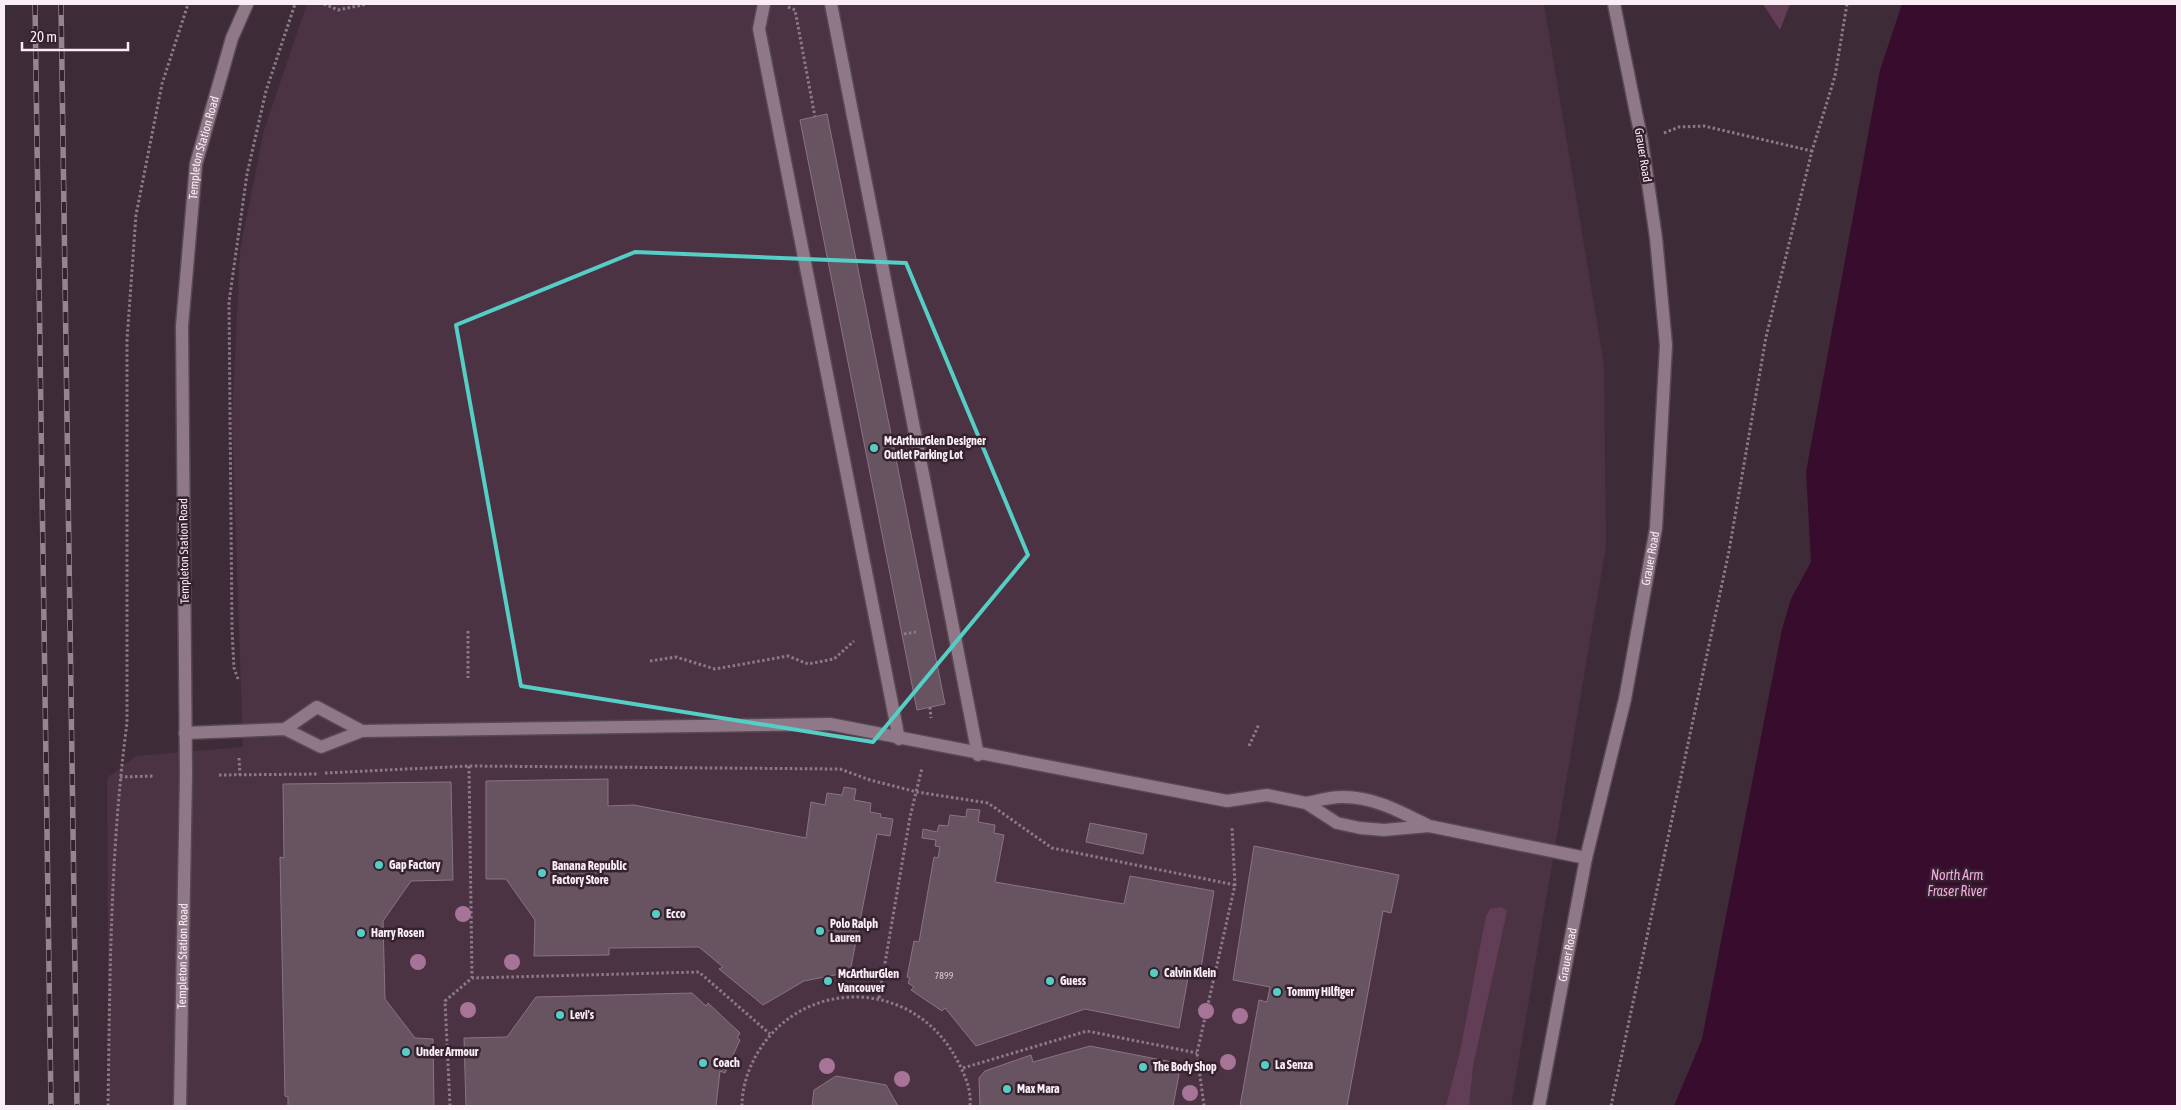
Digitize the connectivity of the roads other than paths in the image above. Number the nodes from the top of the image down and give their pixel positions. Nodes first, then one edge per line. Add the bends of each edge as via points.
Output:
1 (247, 4) edge
2 (764, 4) edge
3 (831, 4) edge
4 (1614, 4) edge
5 (285, 729) junction
6 (362, 730) junction
7 (185, 733) junction
8 (899, 739) junction
9 (978, 754) junction
10 (1306, 803) junction
11 (1429, 826) junction
12 (1586, 858) junction
13 (180, 1106) edge
14 (1539, 1106) edge

1 - 7 street, Templeton Station Road via 232,38 196,164 182,326
2 - 8 street via 759,29
3 - 9 street
4 - 12 street, Grauer Road via 1642,142 1656,238 1666,345 1656,528 1625,699
5 - 6 street via 320,747
5 - 6 street via 318,707
5 - 7 street
6 - 8 street via 830,724
7 - 13 street, Templeton Station Road
8 - 9 street
9 - 10 street via 1226,801 1267,795
10 - 11 street via 1341,797 1388,804
10 - 11 street via 1337,823 1360,828 1384,830
11 - 12 street
12 - 14 street, Grauer Road

